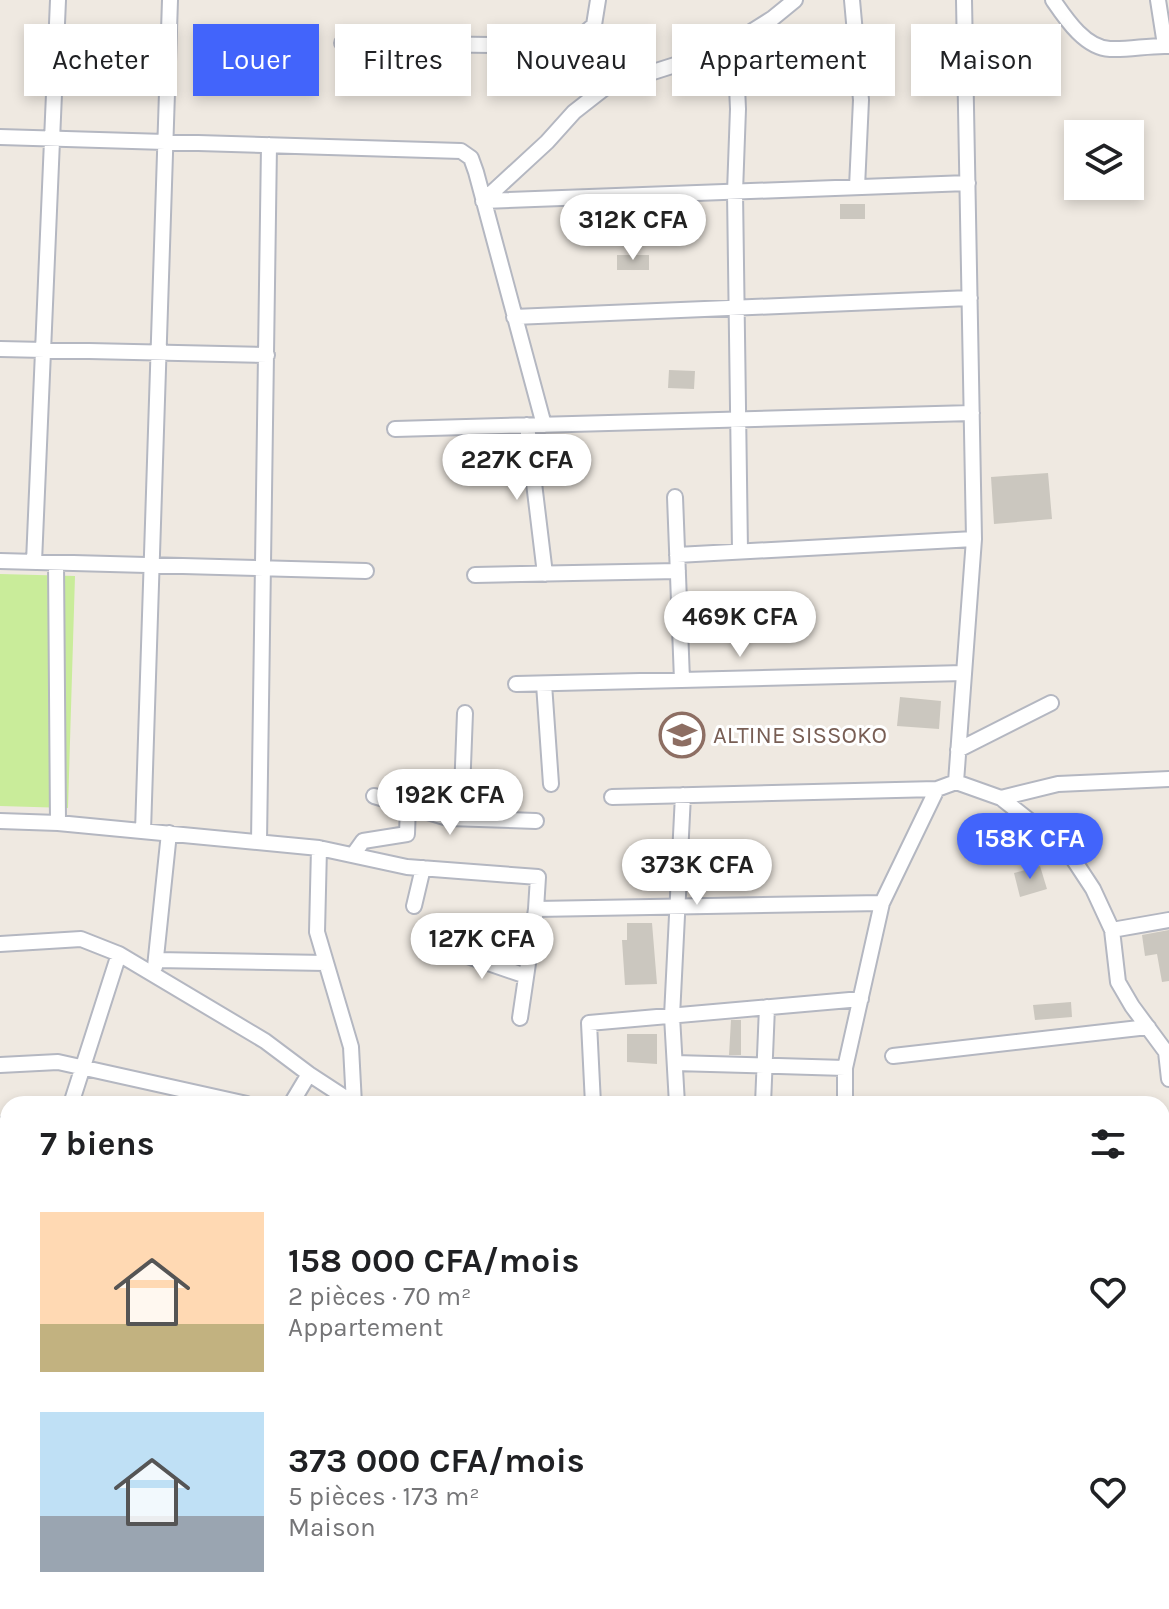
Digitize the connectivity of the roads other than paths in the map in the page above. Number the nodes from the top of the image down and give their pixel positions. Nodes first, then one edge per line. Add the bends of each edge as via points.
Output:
1 (58, 0) edge
2 (170, 0) edge
3 (598, 0) edge
4 (795, 0) edge
5 (852, 0) edge
6 (964, 0) edge
7 (1053, 0) edge
8 (1158, 0) edge
9 (764, 24) edge
10 (471, 45) edge
11 (1167, 45) edge
12 (672, 66) edge
13 (737, 96) edge
14 (0, 137) edge
15 (52, 138) junction
16 (165, 142) junction
17 (269, 145) junction
18 (968, 183) junction
19 (857, 187) junction
20 (735, 192) junction
21 (483, 201) junction
22 (970, 298) junction
23 (737, 308) junction
24 (514, 317) junction
25 (0, 349) edge
26 (43, 350) junction
27 (159, 353) junction
28 (267, 355) junction
29 (972, 413) junction
30 (738, 420) junction
31 (527, 425) junction
32 (544, 425) junction
33 (395, 429) dead end
34 (675, 497) dead end
35 (974, 539) junction
36 (740, 551) junction
37 (677, 555) junction
38 (0, 561) edge
39 (34, 562) junction
40 (56, 563) junction
41 (152, 565) junction
42 (263, 568) junction
43 (366, 571) dead end
44 (678, 571) junction
45 (545, 574) junction
46 (475, 575) dead end
47 (964, 673) junction
48 (682, 680) junction
49 (516, 684) dead end
50 (544, 684) junction
51 (1051, 703) dead end
52 (465, 713) dead end
53 (958, 750) junction
54 (1169, 779) edge
55 (956, 782) junction
56 (551, 784) dead end
57 (937, 789) junction
58 (683, 795) junction
59 (374, 796) dead end
60 (612, 797) dead end
61 (1001, 798) junction
62 (408, 806) junction
63 (461, 818) junction
64 (0, 821) edge
65 (536, 821) dead end
66 (58, 823) junction
67 (143, 831) junction
68 (169, 833) junction
69 (259, 842) junction
70 (319, 848) junction
71 (353, 855) junction
72 (423, 868) junction
73 (882, 903) junction
74 (414, 906) dead end
75 (677, 907) junction
76 (536, 909) junction
77 (1169, 920) edge
78 (1112, 930) junction
79 (0, 944) edge
80 (450, 950) dead end
81 (119, 954) junction
82 (326, 963) junction
83 (155, 968) junction
84 (526, 976) junction
85 (861, 999) junction
86 (767, 1007) junction
87 (672, 1016) junction
88 (520, 1018) dead end
89 (1148, 1027) junction
90 (1168, 1051) edge
91 (893, 1056) dead end
92 (675, 1063) junction
93 (0, 1065) edge
94 (764, 1065) junction
95 (83, 1068) junction
96 (845, 1068) junction
97 (309, 1074) junction
98 (1169, 1079) edge
99 (74, 1096) edge
100 (211, 1096) edge
101 (296, 1096) edge
102 (342, 1096) edge
103 (354, 1096) edge
104 (593, 1096) edge
105 (677, 1096) edge
106 (763, 1096) edge
107 (845, 1096) edge

1 - 15 street
2 - 16 street
3 - 10 street via 594,25 560,46
4 - 9 street
5 - 19 street via 861,100
6 - 18 street
7 - 11 street via 1071,27 1097,47
8 - 11 street
12 - 21 street via 606,87
13 - 20 street
14 - 15 street
15 - 16 street
15 - 26 street
16 - 17 street
16 - 27 street
17 - 21 street via 461,151 471,158
17 - 28 street
18 - 19 street
18 - 22 street
19 - 20 street
20 - 21 street
20 - 23 street
21 - 24 street
22 - 23 street
22 - 29 street
23 - 24 street
23 - 30 street
24 - 32 street
25 - 26 street
26 - 27 street
26 - 39 street
27 - 28 street
27 - 41 street
28 - 42 street
29 - 30 street
29 - 35 street
30 - 32 street
30 - 36 street
31 - 32 street
31 - 33 street
31 - 45 street
34 - 37 street
35 - 36 street
35 - 47 street
36 - 37 street
37 - 44 street
38 - 39 street
39 - 40 street
40 - 41 street
40 - 66 street
41 - 42 street
41 - 67 street
42 - 43 street
42 - 69 street
44 - 45 street
44 - 48 street
45 - 46 street
47 - 48 street
47 - 53 street
48 - 50 street
49 - 50 street
50 - 56 street
51 - 53 street
52 - 63 street
53 - 55 street
54 - 61 street via 1058,784
55 - 57 street
55 - 61 street
57 - 58 street
57 - 73 street
58 - 60 street
58 - 75 street
59 - 62 street
61 - 78 street via 1068,851
62 - 63 street
62 - 71 street via 407,834 363,841
63 - 65 street
64 - 66 street
66 - 67 street
67 - 68 street
68 - 69 street
68 - 83 street
69 - 70 street
70 - 71 street
70 - 82 street via 317,932
71 - 72 street
72 - 74 street
72 - 76 street via 538,877
73 - 75 street
73 - 85 street
75 - 76 street
75 - 87 street
76 - 84 street
77 - 78 street
78 - 89 street via 1118,982
79 - 81 street via 81,939
80 - 84 street
81 - 83 street
81 - 95 street
82 - 83 street
82 - 103 street via 351,1047
83 - 97 street
84 - 88 street
85 - 86 street
85 - 96 street
86 - 87 street
86 - 94 street
87 - 92 street
87 - 104 street via 589,1023
89 - 90 street
89 - 91 street
90 - 98 street
92 - 94 street
92 - 105 street
93 - 95 street via 58,1062
94 - 96 street
94 - 106 street
95 - 99 street
95 - 100 street
96 - 107 street
97 - 101 street
97 - 102 street

